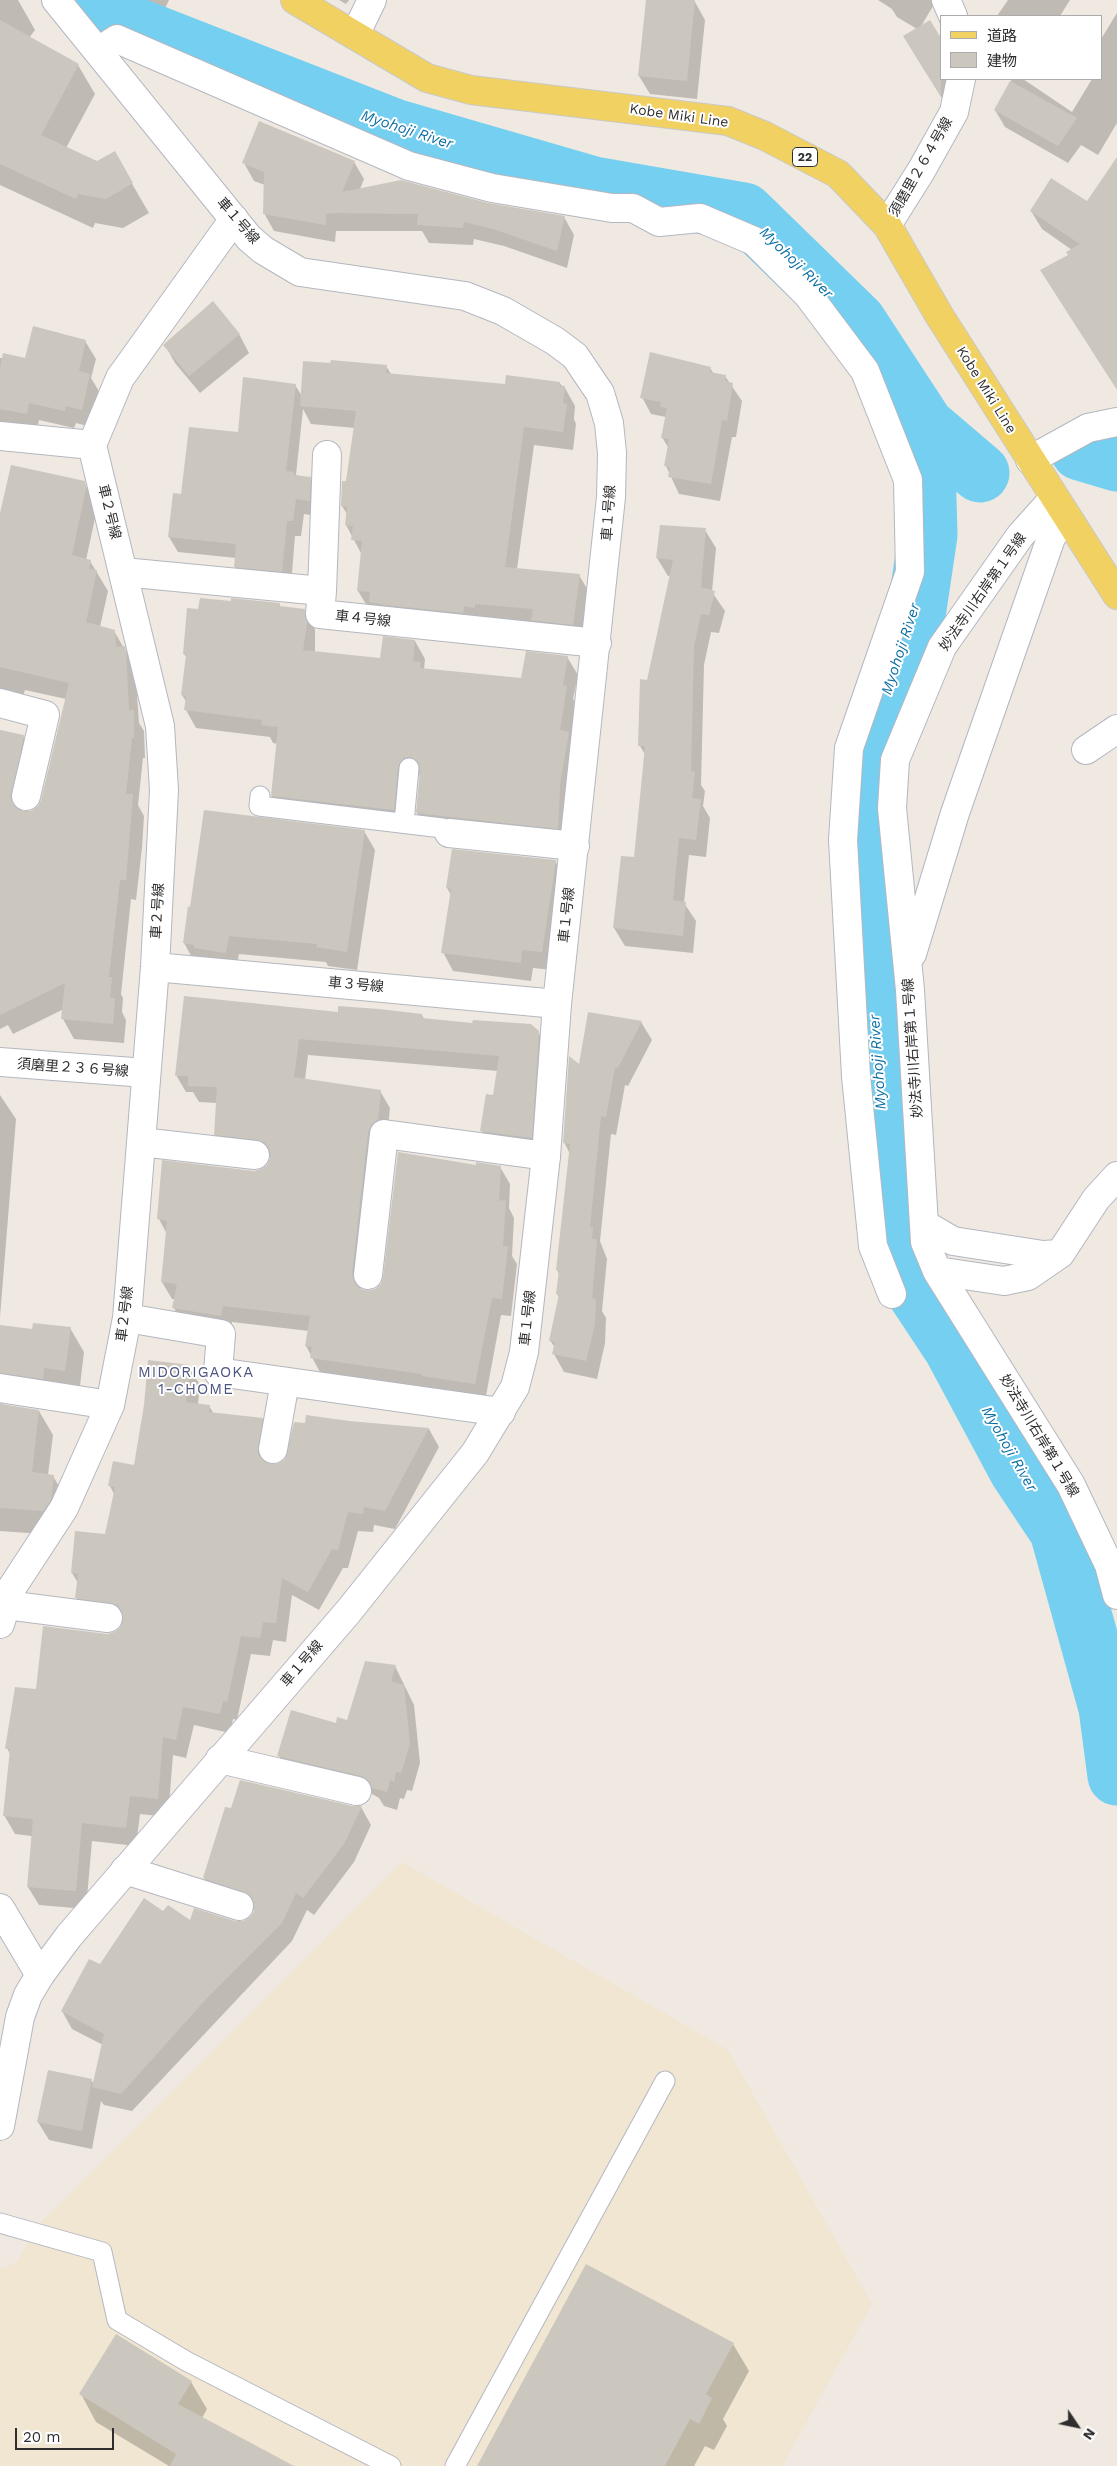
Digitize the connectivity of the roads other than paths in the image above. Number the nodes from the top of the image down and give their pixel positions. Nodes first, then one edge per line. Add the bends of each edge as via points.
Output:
1 (56, 0) edge
2 (295, 0) edge
3 (372, 0) edge
4 (355, 35) junction
5 (98, 51) junction
6 (961, 80) edge
7 (234, 219) junction
8 (887, 225) junction
9 (1117, 422) edge
10 (0, 436) edge
11 (92, 445) junction
12 (327, 455) dead end
13 (1030, 460) junction
14 (1059, 506) junction
15 (123, 572) junction
16 (322, 591) junction
17 (1117, 595) edge
18 (597, 643) junction
19 (0, 703) edge
20 (1117, 729) edge
21 (1086, 750) dead end
22 (409, 768) dead end
23 (26, 796) dead end
24 (260, 796) dead end
25 (404, 823) junction
26 (448, 833) joint
27 (574, 846) junction
28 (155, 967) junction
29 (908, 968) junction
30 (557, 1004) junction
31 (0, 1062) edge
32 (146, 1073) junction
33 (140, 1142) junction
34 (255, 1154) dead end
35 (546, 1156) junction
36 (1117, 1176) edge
37 (924, 1224) junction
38 (1060, 1254) junction
39 (937, 1272) junction
40 (368, 1275) dead end
41 (892, 1294) dead end
42 (127, 1318) junction
43 (285, 1382) junction
44 (0, 1388) edge
45 (110, 1405) junction
46 (501, 1412) junction
47 (273, 1449) dead end
48 (1117, 1595) edge
49 (3, 1614) edge
50 (108, 1618) dead end
51 (220, 1760) junction
52 (357, 1791) dead end
53 (125, 1870) junction
54 (239, 1906) dead end
55 (0, 1908) edge
56 (40, 1975) junction
57 (665, 2081) dead end
58 (0, 2124) edge
59 (0, 2223) edge
60 (391, 2466) edge
61 (455, 2466) edge

1 - 5 street, 車１号線
2 - 4 main road, Kobe Miki Line / 22
3 - 4 street
4 - 8 main road, Kobe Miki Line / 22 via 427,78 472,90 728,121 765,136 838,174
5 - 7 street, 車１号線
5 - 41 street via 117,39 409,166 492,188 612,208 633,208 659,222 700,218 754,241 808,295 865,371 908,480 910,572 849,748 843,840 856,1076 873,1246
6 - 8 street, 須磨里２６４号線 via 954,112
7 - 11 street via 120,378
7 - 18 street, 車１号線 via 263,250 300,272 465,296 503,311 575,356 600,393 609,423 612,454
8 - 13 main road, Kobe Miki Line / 22
9 - 13 street via 1088,428
10 - 11 street
11 - 15 street, 車２号線
12 - 16 street
13 - 14 main road, Kobe Miki Line / 22
14 - 17 main road, Kobe Miki Line / 22
14 - 29 street via 1051,538 955,813
14 - 29 street, 妙法寺川右岸第１号線 via 1020,536 942,647 895,760 892,808
15 - 16 street
15 - 28 street, 車２号線 via 160,726 164,790
16 - 18 street, 車４号線 via 320,614
18 - 27 street, 車１号線
19 - 23 street via 45,715
20 - 21 street
22 - 25 lane
24 - 25 lane via 259,806
25 - 26 lane via 442,828
26 - 27 street
27 - 30 street, 車１号線
28 - 30 street, 車３号線
28 - 32 street, 車２号線
29 - 37 street, 妙法寺川右岸第１号線
30 - 35 street, 車１号線
31 - 32 street, 須磨里２３６号線
32 - 33 street, 車２号線
33 - 34 street
33 - 42 street, 車２号線
35 - 40 street via 384,1134
35 - 46 street, 車１号線 via 524,1352 515,1387
36 - 38 street via 1096,1199
37 - 38 street via 953,1241 1043,1255
37 - 39 street, 妙法寺川右岸第１号線 via 925,1242
38 - 39 street via 1028,1276 1004,1281
39 - 48 street, 妙法寺川右岸第１号線 via 1071,1485 1109,1565
42 - 43 street via 222,1334 218,1372
42 - 45 street, 車２号線
43 - 46 street
43 - 47 street
44 - 45 street
45 - 49 street, 車２号線 via 64,1508 12,1589
46 - 51 street, 車１号線 via 475,1453 348,1612
49 - 50 street
51 - 52 street
51 - 53 street, 車１号線
53 - 54 street
53 - 56 street, 車１号線 via 68,1936
55 - 56 street
56 - 58 street, 車１号線 via 20,2017
57 - 61 lane
59 - 60 lane via 102,2252 117,2320 186,2361

